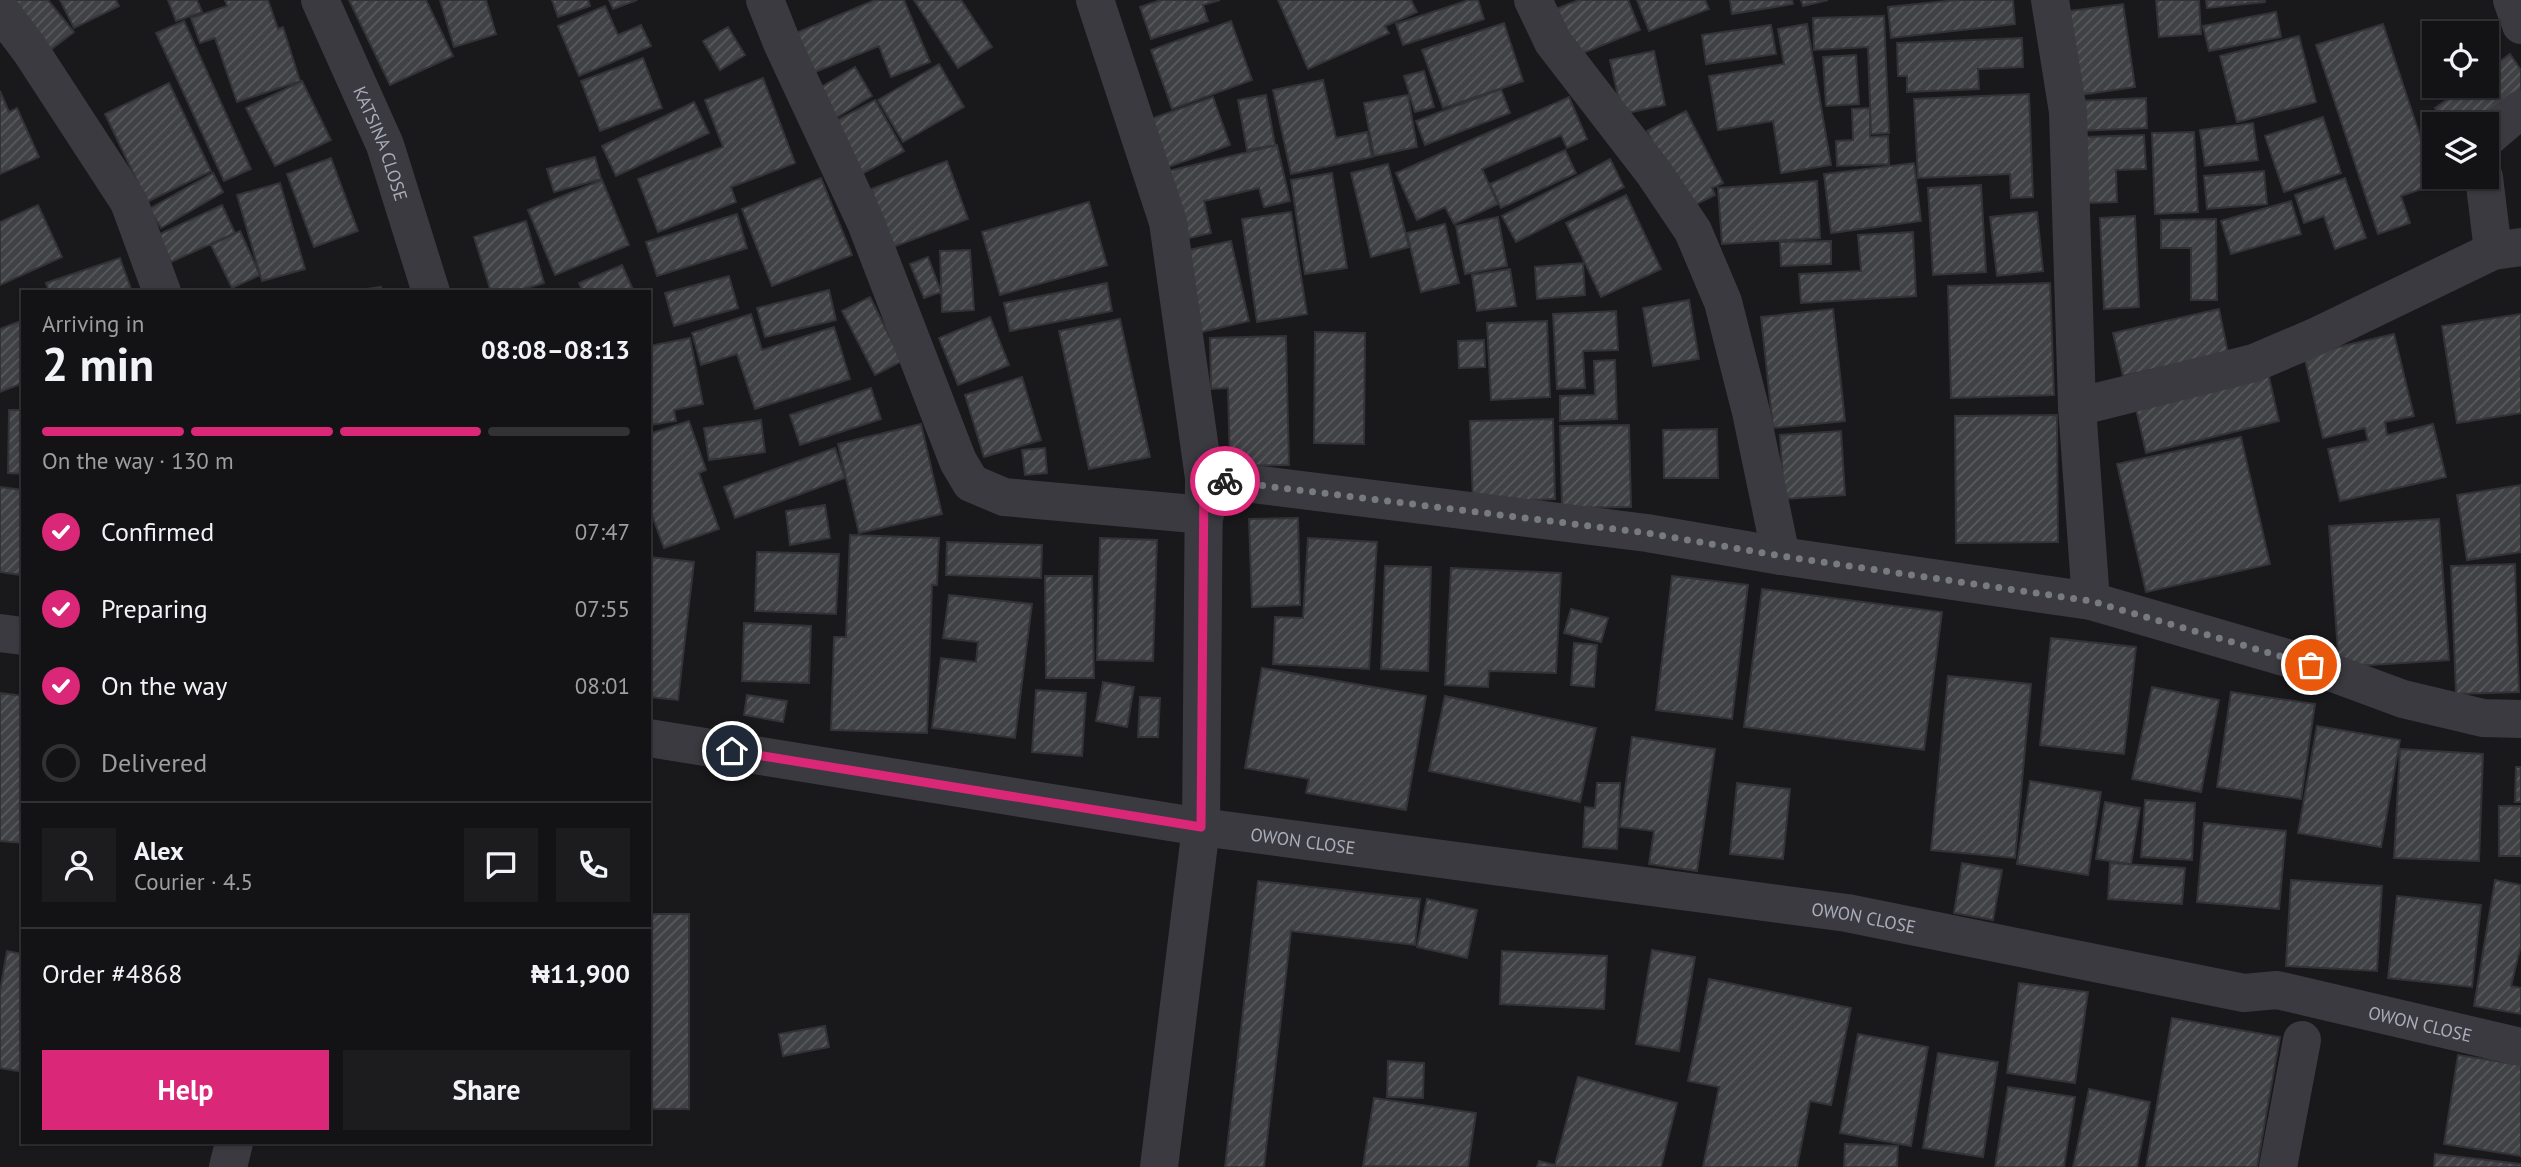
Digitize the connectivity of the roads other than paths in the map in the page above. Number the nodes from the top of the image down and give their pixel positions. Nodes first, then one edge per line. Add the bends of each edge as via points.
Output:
1 (320, 0) edge
2 (765, 0) edge
3 (1095, 0) edge
4 (1533, 0) edge
5 (2050, 0) edge
6 (2512, 0) edge
7 (0, 10) edge
8 (2521, 25) edge
9 (2521, 109) edge
10 (2499, 128) edge
11 (2488, 189) edge
12 (2507, 249) edge
13 (161, 290) edge
14 (430, 290) edge
15 (2077, 407) junction
16 (1205, 497) junction
17 (1781, 556) junction
18 (2091, 601) junction
19 (0, 633) edge
20 (21, 636) edge
21 (2521, 719) edge
22 (651, 738) edge
23 (1201, 827) junction
24 (2302, 1040) dead end
25 (2521, 1048) edge
26 (234, 1144) edge
27 (228, 1167) edge
28 (1159, 1167) edge
29 (2278, 1167) edge

1 - 14 street, KATSINA CLOSE via 385,145
2 - 16 street via 866,223 958,461 971,483 1004,497
3 - 16 street via 1168,222
4 - 17 street via 1553,42 1693,231 1723,302
5 - 15 street via 2068,111
6 - 8 street
7 - 13 street via 129,202
9 - 10 street
11 - 12 street
12 - 15 street via 2254,363
15 - 18 street
16 - 17 street via 1647,533
16 - 23 street
17 - 18 street
18 - 21 street via 2311,665 2403,699 2483,719
19 - 20 street
22 - 23 street, OWON CLOSE
23 - 25 street, OWON CLOSE via 1847,913 2245,993 2277,990
23 - 28 street
24 - 29 street
26 - 27 street

